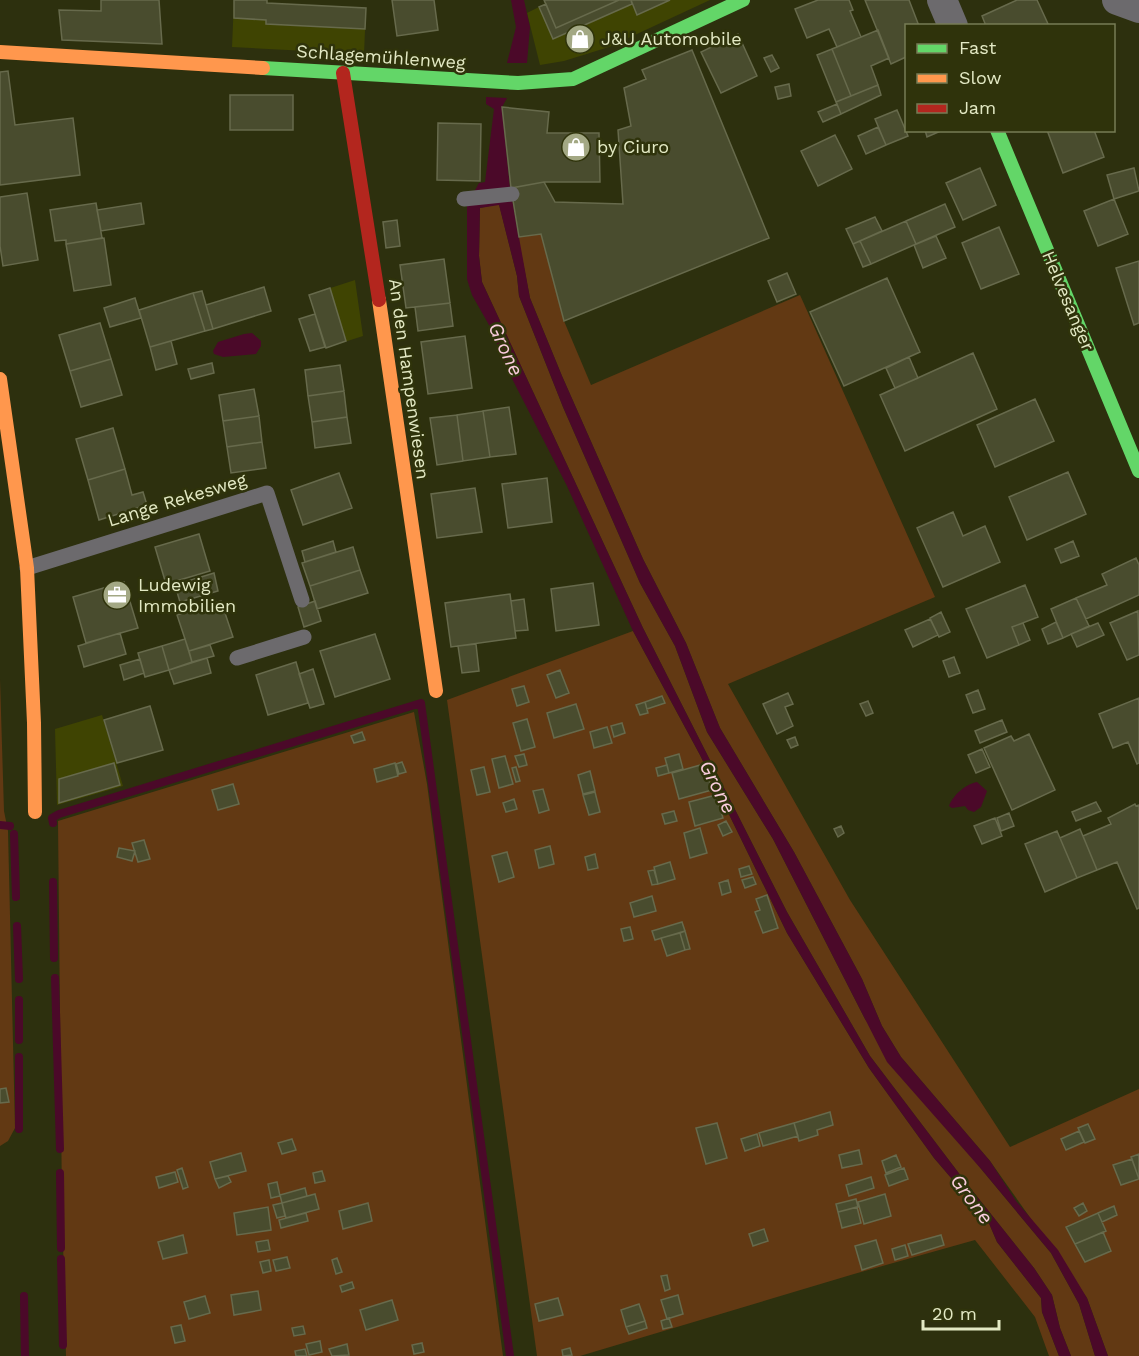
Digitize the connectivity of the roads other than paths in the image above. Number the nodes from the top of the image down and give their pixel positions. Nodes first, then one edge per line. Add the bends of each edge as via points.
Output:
1 (743, 0) edge
2 (942, 0) edge
3 (1117, 0) edge
4 (1139, 8) edge
5 (952, 24) edge
6 (0, 52) edge
7 (343, 73) junction
8 (998, 132) edge
9 (512, 194) dead end
10 (464, 199) dead end
11 (0, 378) edge
12 (1139, 471) edge
13 (27, 568) junction
14 (302, 600) dead end
15 (304, 637) dead end
16 (237, 658) dead end
17 (436, 691) dead end
18 (35, 812) dead end

1 - 7 street, Schlagemühlenweg via 573,79 518,83
2 - 5 street
3 - 4 street
6 - 7 street, Schlagemühlenweg
7 - 17 street, An den Hampenwiesen
8 - 12 street, Helvesanger
9 - 10 lane
11 - 13 street
13 - 14 lane, Lange Rekesweg via 267,493
13 - 18 street
15 - 16 lane

